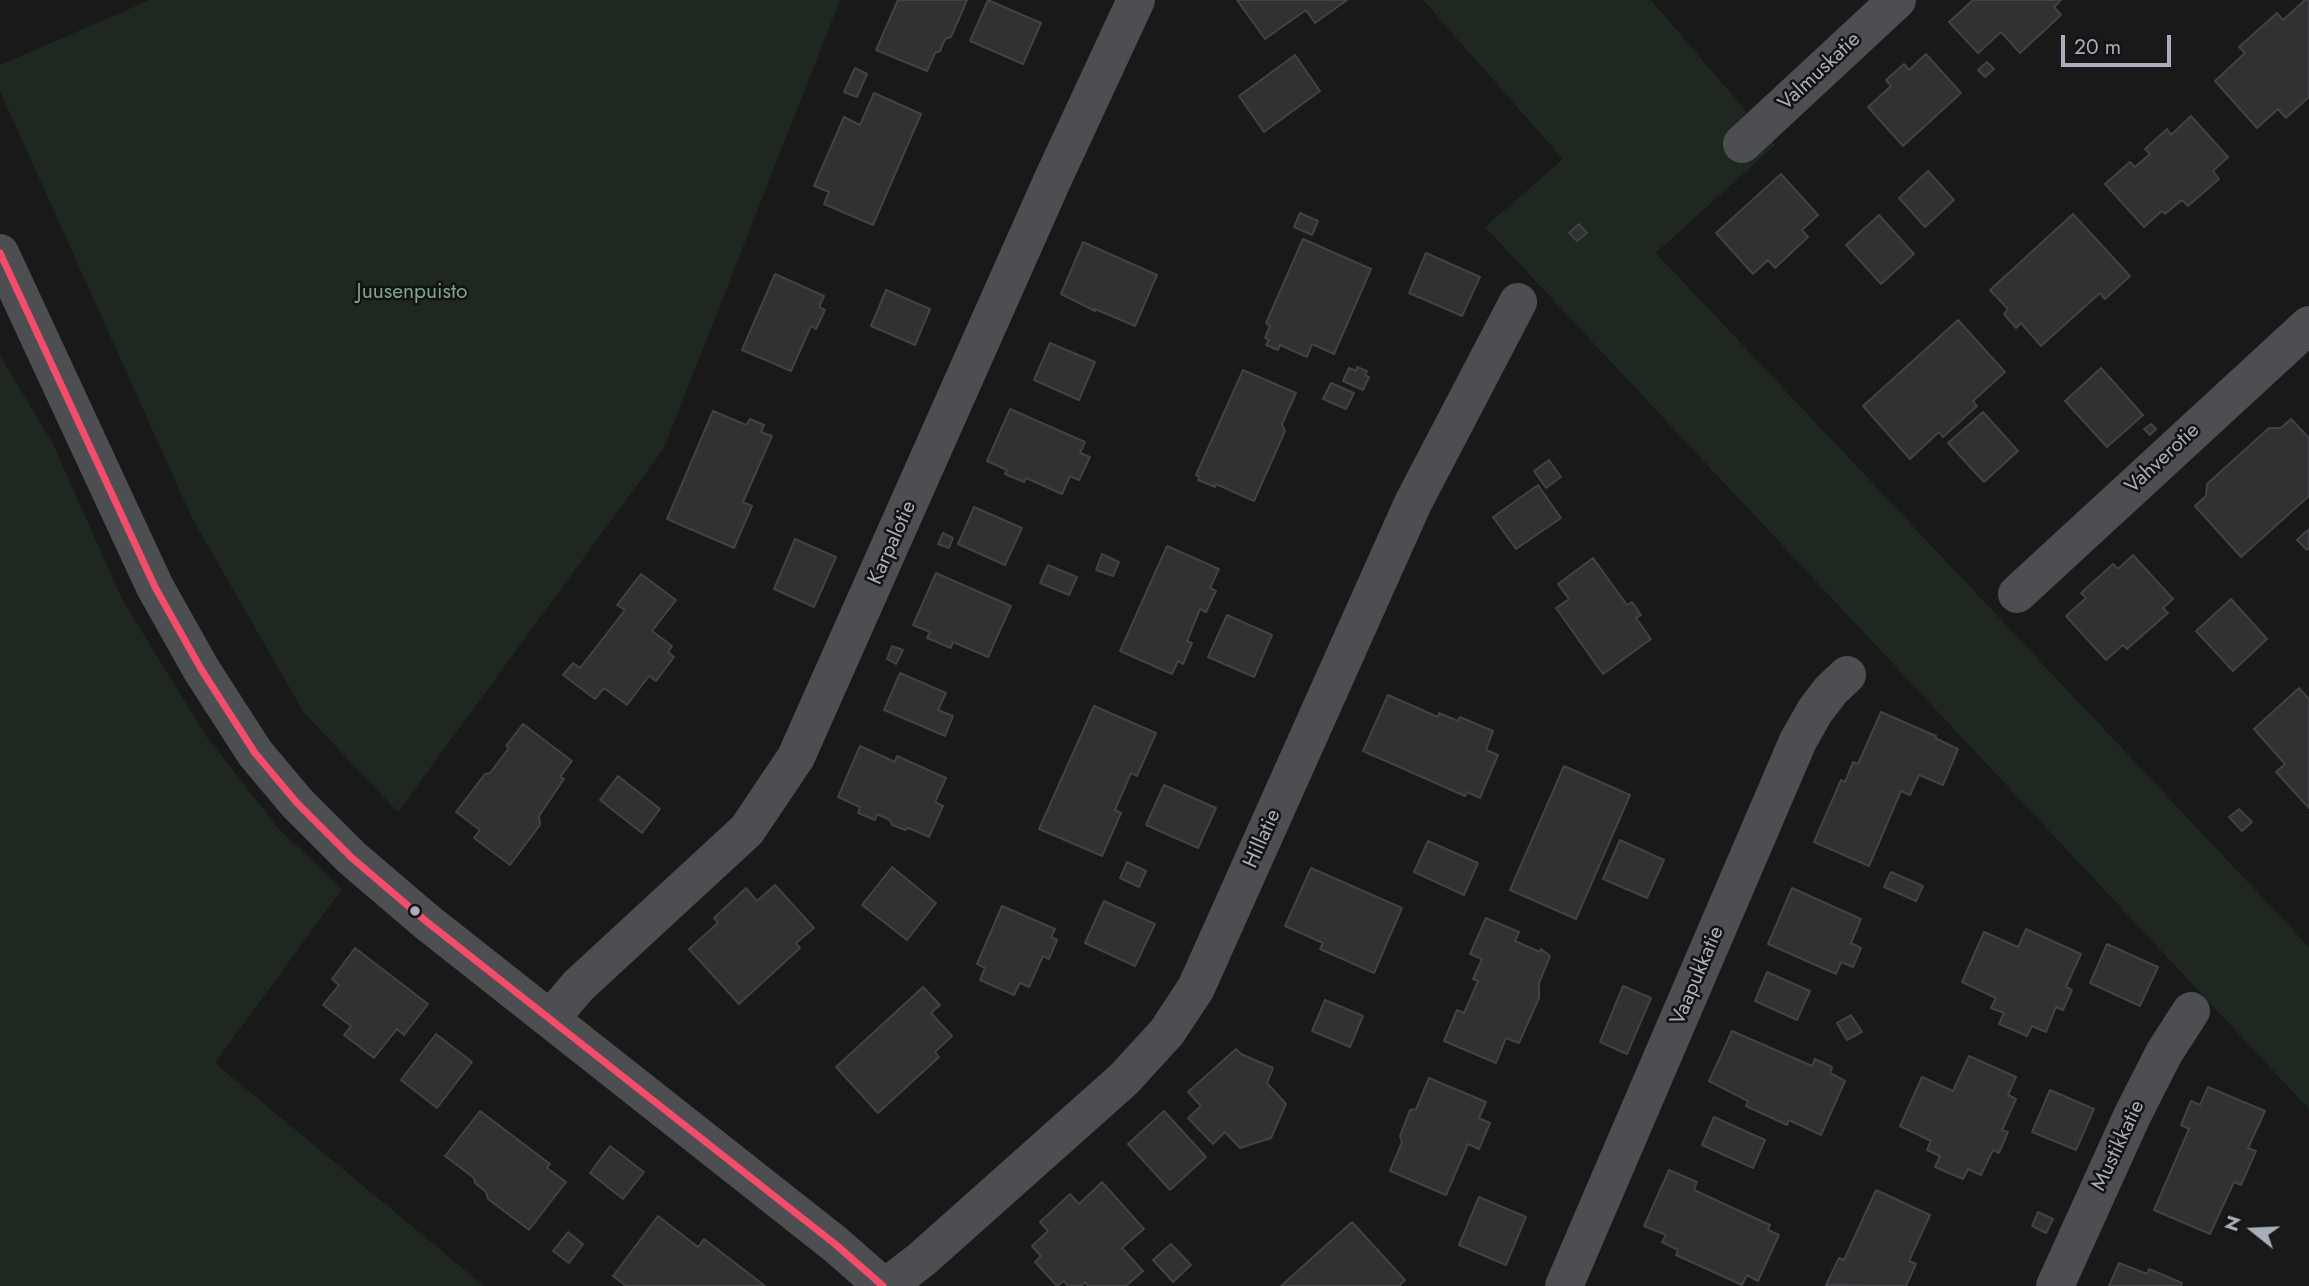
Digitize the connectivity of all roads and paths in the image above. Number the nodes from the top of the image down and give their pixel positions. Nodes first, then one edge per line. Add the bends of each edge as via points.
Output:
1 (1136, 0) edge
2 (1897, 0) edge
3 (1742, 144) dead end
4 (0, 253) edge
5 (1518, 302) dead end
6 (2309, 324) edge
7 (2017, 594) dead end
8 (1847, 675) dead end
9 (2191, 1011) dead end
10 (551, 1018) junction
11 (885, 1286) edge
12 (1564, 1286) edge
13 (2055, 1286) edge

1 - 10 street, Karpalotie via 796,757 747,830 578,986
2 - 3 street, Valmuskatie
4 - 10 street via 155,587 255,753 352,858
5 - 11 street, Hillatie via 1413,503 1196,988 1167,1032 1124,1079 922,1259
6 - 7 street, Vahverotie
8 - 12 street, Vaapukkatie via 1830,690 1798,741
9 - 13 street, Mustikkatie via 2132,1116
10 - 11 street

